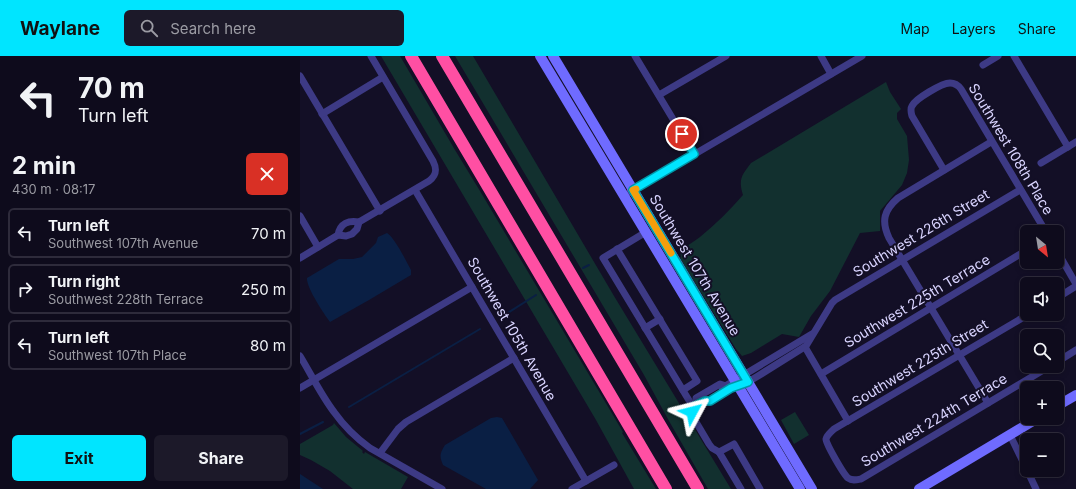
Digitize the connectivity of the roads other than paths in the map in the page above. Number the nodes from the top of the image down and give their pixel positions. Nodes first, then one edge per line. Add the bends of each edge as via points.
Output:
1 (371, 56) edge
2 (411, 56) edge
3 (442, 56) edge
4 (540, 56) edge
5 (553, 56) edge
6 (635, 56) edge
7 (726, 56) edge
8 (821, 56) edge
9 (862, 56) edge
10 (998, 56) edge
11 (1014, 56) edge
12 (983, 65) dead end
13 (831, 74) junction
14 (300, 76) edge
15 (383, 77) junction
16 (659, 95) junction
17 (322, 114) junction
18 (991, 142) junction
19 (1076, 142) edge
20 (1068, 147) junction
21 (694, 154) junction
22 (1040, 163) dead end
23 (944, 170) junction
24 (415, 190) junction
25 (1020, 190) junction
26 (629, 193) junction
27 (380, 211) junction
28 (300, 216) edge
29 (359, 222) junction
30 (1042, 225) edge
31 (646, 232) junction
32 (338, 235) junction
33 (318, 247) junction
34 (617, 249) junction
35 (1020, 254) edge
36 (300, 258) edge
37 (903, 260) junction
38 (1064, 264) edge
39 (1076, 285) edge
40 (472, 287) junction
41 (1064, 293) edge
42 (931, 307) junction
43 (660, 319) junction
44 (1020, 319) edge
45 (645, 328) junction
46 (814, 332) junction
47 (792, 347) junction
48 (803, 348) junction
49 (1076, 350) edge
50 (959, 355) junction
51 (300, 356) edge
52 (514, 358) junction
53 (1064, 358) edge
54 (784, 359) junction
55 (813, 361) junction
56 (1038, 373) edge
57 (821, 374) junction
58 (314, 380) junction
59 (742, 381) junction
60 (726, 386) junction
61 (300, 388) edge
62 (683, 390) junction
63 (1076, 395) edge
64 (705, 401) junction
65 (1064, 402) edge
66 (988, 403) junction
67 (695, 406) junction
68 (848, 421) junction
69 (1026, 425) edge
70 (1010, 435) junction
71 (827, 438) joint
72 (719, 452) junction
73 (380, 453) junction
74 (1020, 456) edge
75 (614, 464) dead end
76 (1030, 477) edge
77 (586, 481) junction
78 (442, 489) edge
79 (572, 489) edge
80 (666, 489) edge
81 (698, 489) edge
82 (741, 489) edge
83 (760, 489) edge
84 (800, 489) edge
85 (812, 489) edge
86 (919, 489) edge
87 (1036, 489) edge

1 - 15 street
2 - 80 highway
3 - 81 highway
4 - 26 street, Southwest 107th Avenue
5 - 26 street, Southwest 107th Avenue
6 - 16 street
7 - 16 street
8 - 13 street
9 - 13 street
10 - 12 street
11 - 20 street
13 - 21 street
14 - 17 street
15 - 17 street
15 - 24 street via 435,166 436,172 432,180
16 - 21 street
17 - 27 street
18 - 23 street
18 - 23 street, Southwest 108th Place via 960,88 952,83 944,84 917,99 912,106 912,116
18 - 25 street, Southwest 108th Place
19 - 20 street
20 - 22 street
21 - 26 street
23 - 37 street via 900,196 887,210 884,221 887,234
24 - 27 street
24 - 40 street, Southwest 105th Avenue
25 - 30 street, Southwest 108th Place
25 - 37 street, Southwest 226th Street
26 - 31 street, Southwest 107th Avenue
26 - 59 street, Southwest 107th Avenue
27 - 29 street
28 - 33 street
29 - 32 street via 347,223
29 - 32 street via 357,230 352,234
31 - 34 street
31 - 59 street, Southwest 107th Avenue
32 - 33 street
33 - 36 street
34 - 43 street
34 - 45 street via 603,258
35 - 42 street, Southwest 225th Terrace
37 - 42 street
37 - 46 street, Southwest 226th Street via 832,302
38 - 39 street
39 - 41 street
40 - 52 street, Southwest 105th Avenue
40 - 58 street
42 - 50 street
42 - 57 street, Southwest 225th Terrace
43 - 45 street
43 - 62 street via 698,381
44 - 50 street, Southwest 225th Street
45 - 62 street
46 - 47 street
46 - 48 street
47 - 48 street
47 - 59 street
48 - 54 street
48 - 55 street
49 - 53 street
50 - 66 street
50 - 68 street, Southwest 225th Street
51 - 58 street
52 - 73 street via 406,422
52 - 77 street, Southwest 105th Avenue
54 - 55 street via 803,355
54 - 59 street
55 - 57 street
56 - 66 street, Southwest 224th Terrace
57 - 68 street
58 - 61 street
58 - 73 street via 339,419 359,440
59 - 60 street
59 - 64 street via 710,401
59 - 84 street, Southwest 107th Avenue
59 - 85 street, Southwest 107th Avenue
60 - 64 street
60 - 67 street via 720,384 696,398
62 - 67 street
63 - 65 street
64 - 67 street
66 - 71 street, Southwest 224th Terrace via 856,480 846,476 827,445
67 - 72 street via 693,417 709,444
68 - 71 street, Southwest 225th Street via 833,430
69 - 70 street
70 - 74 street
70 - 86 street
72 - 82 street
72 - 83 street via 734,444
73 - 78 street
75 - 77 street
76 - 87 street
77 - 79 street

